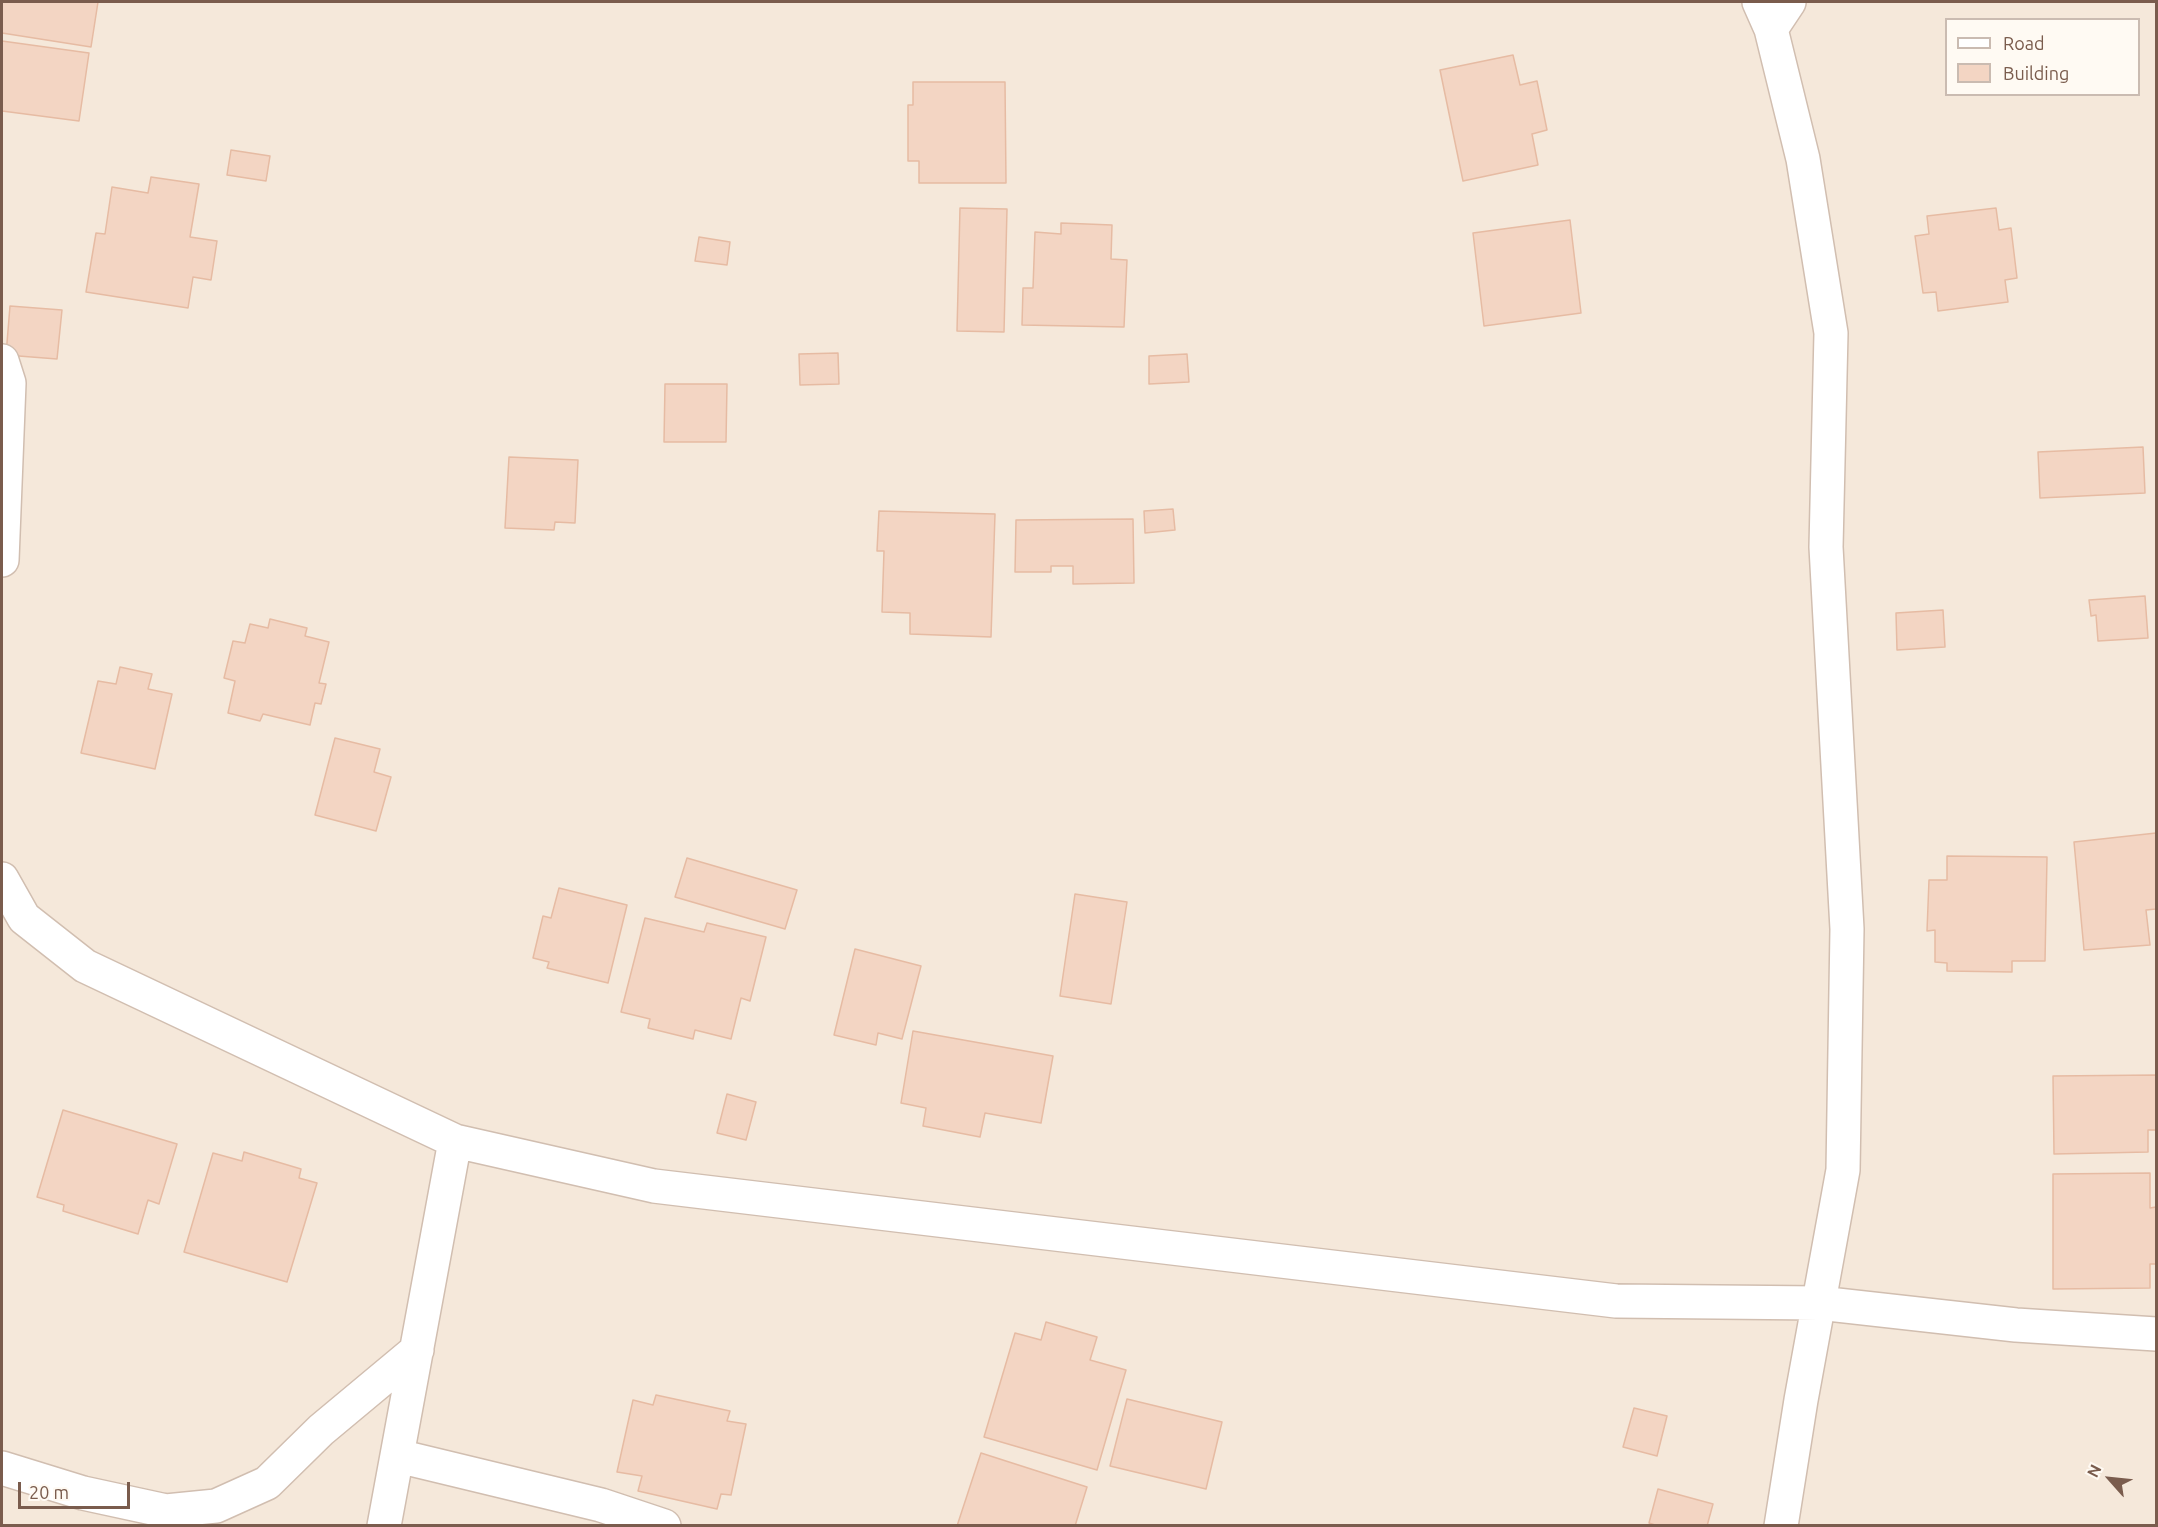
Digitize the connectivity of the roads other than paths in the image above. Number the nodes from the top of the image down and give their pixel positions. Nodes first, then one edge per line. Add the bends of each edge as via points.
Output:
1 (1790, 2) edge
2 (1765, 15) edge
3 (2, 361) edge
4 (2, 560) edge
5 (2, 879) edge
6 (455, 1141) junction
7 (1819, 1303) junction
8 (2157, 1334) edge
9 (417, 1350) junction
10 (398, 1456) junction
11 (2, 1468) edge
12 (384, 1526) edge
13 (664, 1526) edge
14 (1781, 1526) edge

1 - 2 street
2 - 7 street via 1803,159 1831,333 1826,547 1847,929 1843,1170
3 - 4 street via 9,383
5 - 6 street via 24,918 85,966
6 - 7 street via 654,1186 1557,1294 1616,1301
6 - 9 street
7 - 8 street via 2016,1325
7 - 14 street
9 - 10 street
9 - 11 street via 321,1430 267,1483 216,1506 166,1511 83,1493
10 - 12 street
10 - 13 street via 601,1505

